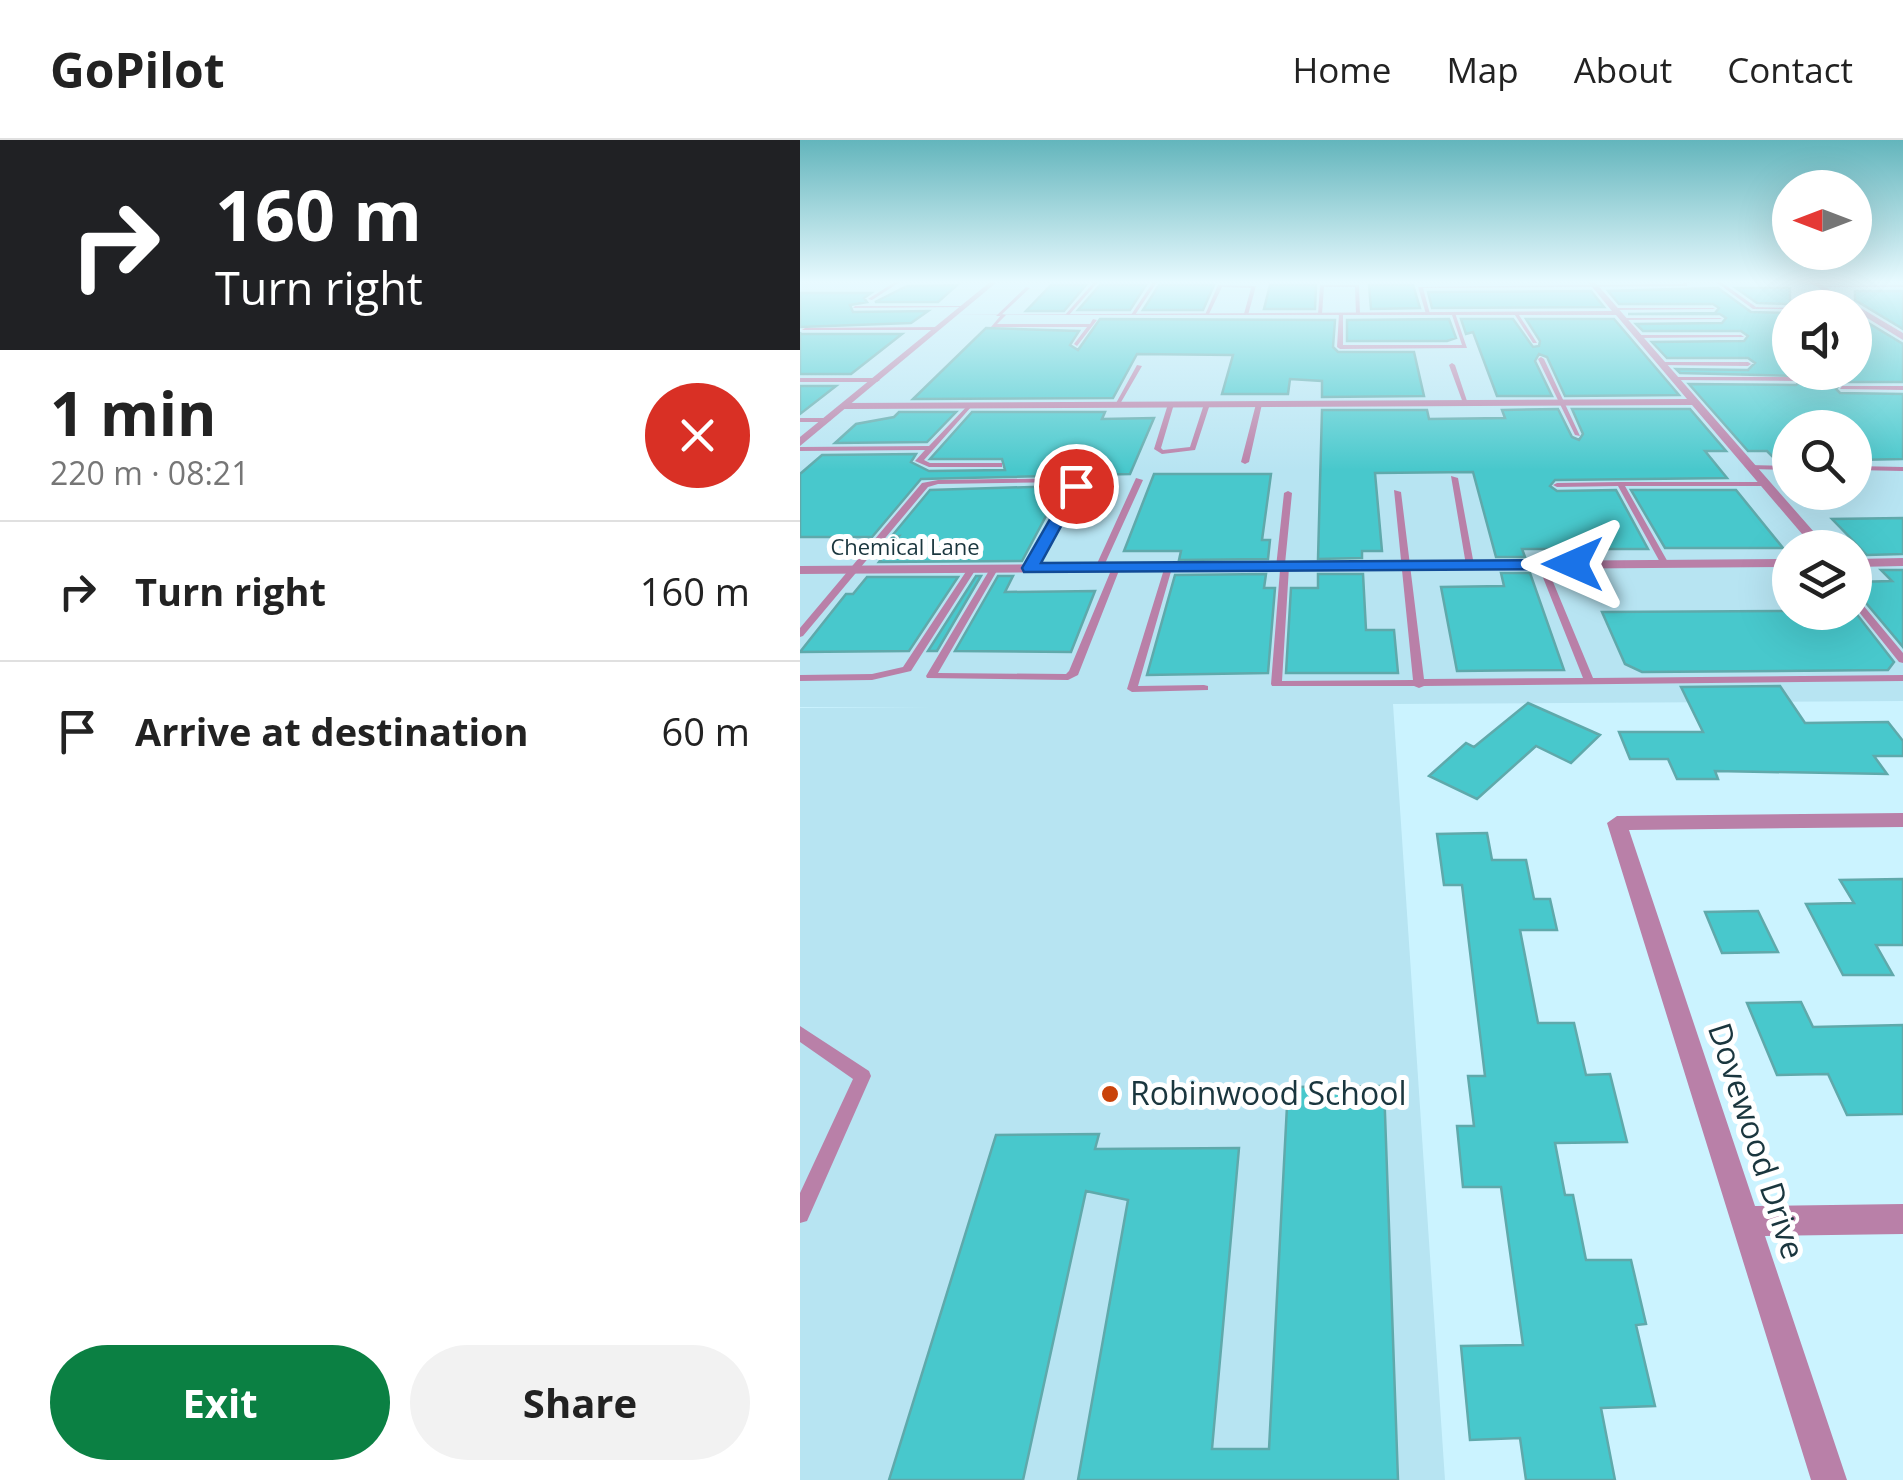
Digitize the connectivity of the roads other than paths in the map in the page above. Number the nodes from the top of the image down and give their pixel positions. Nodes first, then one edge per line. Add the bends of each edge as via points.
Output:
1 (920, 345) edge
2 (1340, 345) edge
3 (1464, 345) edge
4 (1644, 345) edge
5 (1541, 359) dead end
6 (1452, 364) dead end
7 (1662, 364) junction
8 (1748, 364) dead end
9 (1139, 366) dead end
10 (1772, 378) edge
11 (1674, 379) junction
12 (800, 380) edge
13 (877, 380) junction
14 (1872, 388) edge
15 (1903, 388) edge
16 (1466, 402) junction
17 (1559, 402) junction
18 (1694, 402) junction
19 (1117, 404) junction
20 (1171, 404) junction
21 (1206, 404) junction
22 (1259, 404) junction
23 (970, 405) junction
24 (846, 406) junction
25 (800, 420) edge
26 (828, 420) junction
27 (1578, 435) dead end
28 (802, 442) edge
29 (930, 448) junction
30 (1245, 462) dead end
31 (999, 464) dead end
32 (1752, 468) junction
33 (1772, 468) edge
34 (1872, 468) edge
35 (1903, 469) edge
36 (1454, 478) dead end
37 (1139, 480) dead end
38 (1620, 484) junction
39 (1766, 484) junction
40 (1557, 485) dead end
41 (1397, 492) dead end
42 (1288, 493) dead end
43 (1806, 530) edge
44 (1903, 562) edge
45 (1772, 563) edge
46 (1872, 563) edge
47 (1664, 564) junction
48 (1470, 565) junction
49 (1542, 565) junction
50 (1404, 566) junction
51 (1282, 567) junction
52 (1030, 568) junction
53 (1099, 568) junction
54 (1116, 568) junction
55 (1168, 568) junction
56 (854, 569) junction
57 (972, 569) junction
58 (994, 569) junction
59 (803, 573) edge
60 (1872, 622) edge
61 (800, 634) edge
62 (1903, 660) edge
63 (800, 678) edge
64 (1903, 678) edge
65 (1589, 682) junction
66 (1419, 686) junction
67 (1204, 688) dead end
68 (1903, 820) edge
69 (800, 1033) edge
70 (800, 1214) edge
71 (1903, 1219) edge
72 (1746, 1221) junction
73 (1829, 1480) edge

1 - 13 street
2 - 3 lane
4 - 7 street
5 - 17 lane
6 - 16 lane
7 - 8 lane
7 - 11 street
9 - 19 lane
10 - 11 lane
11 - 18 street
12 - 13 lane
13 - 24 street
14 - 15 lane
16 - 17 street
16 - 22 street
17 - 18 street
17 - 27 lane
18 - 32 street
19 - 20 street
19 - 23 street
20 - 21 street
20 - 21 lane via 1162,452 1193,449
21 - 22 street
22 - 30 lane
23 - 24 street
23 - 29 lane
24 - 26 street
25 - 26 lane
26 - 28 street
28 - 29 lane
29 - 31 lane via 919,460 928,465
32 - 33 lane
32 - 39 street
34 - 35 lane
36 - 48 lane
37 - 53 lane
38 - 39 lane
38 - 40 lane
38 - 47 lane
39 - 43 street
41 - 50 lane
42 - 51 lane
44 - 46 street
45 - 47 street, Chemical Lane
47 - 49 street, Chemical Lane
48 - 49 street, Chemical Lane
48 - 50 street, Chemical Lane
49 - 65 lane
50 - 51 street, Chemical Lane
50 - 66 lane
51 - 55 street, Chemical Lane
51 - 66 lane via 1276,684
52 - 53 street, Chemical Lane
52 - 56 lane via 1078,480 950,479 925,485
52 - 58 street, Chemical Lane
53 - 54 street, Chemical Lane
54 - 55 street, Chemical Lane
54 - 58 lane via 1068,677 936,679 931,676
55 - 67 lane via 1132,689
56 - 57 street, Chemical Lane
56 - 59 street, Chemical Lane
56 - 61 lane
57 - 58 street, Chemical Lane
57 - 63 lane via 907,670
60 - 62 lane
64 - 65 lane
65 - 66 lane
68 - 72 street, Dovewood Drive via 1617,823
69 - 70 lane via 863,1076
71 - 72 street
72 - 73 street, Dovewood Drive

